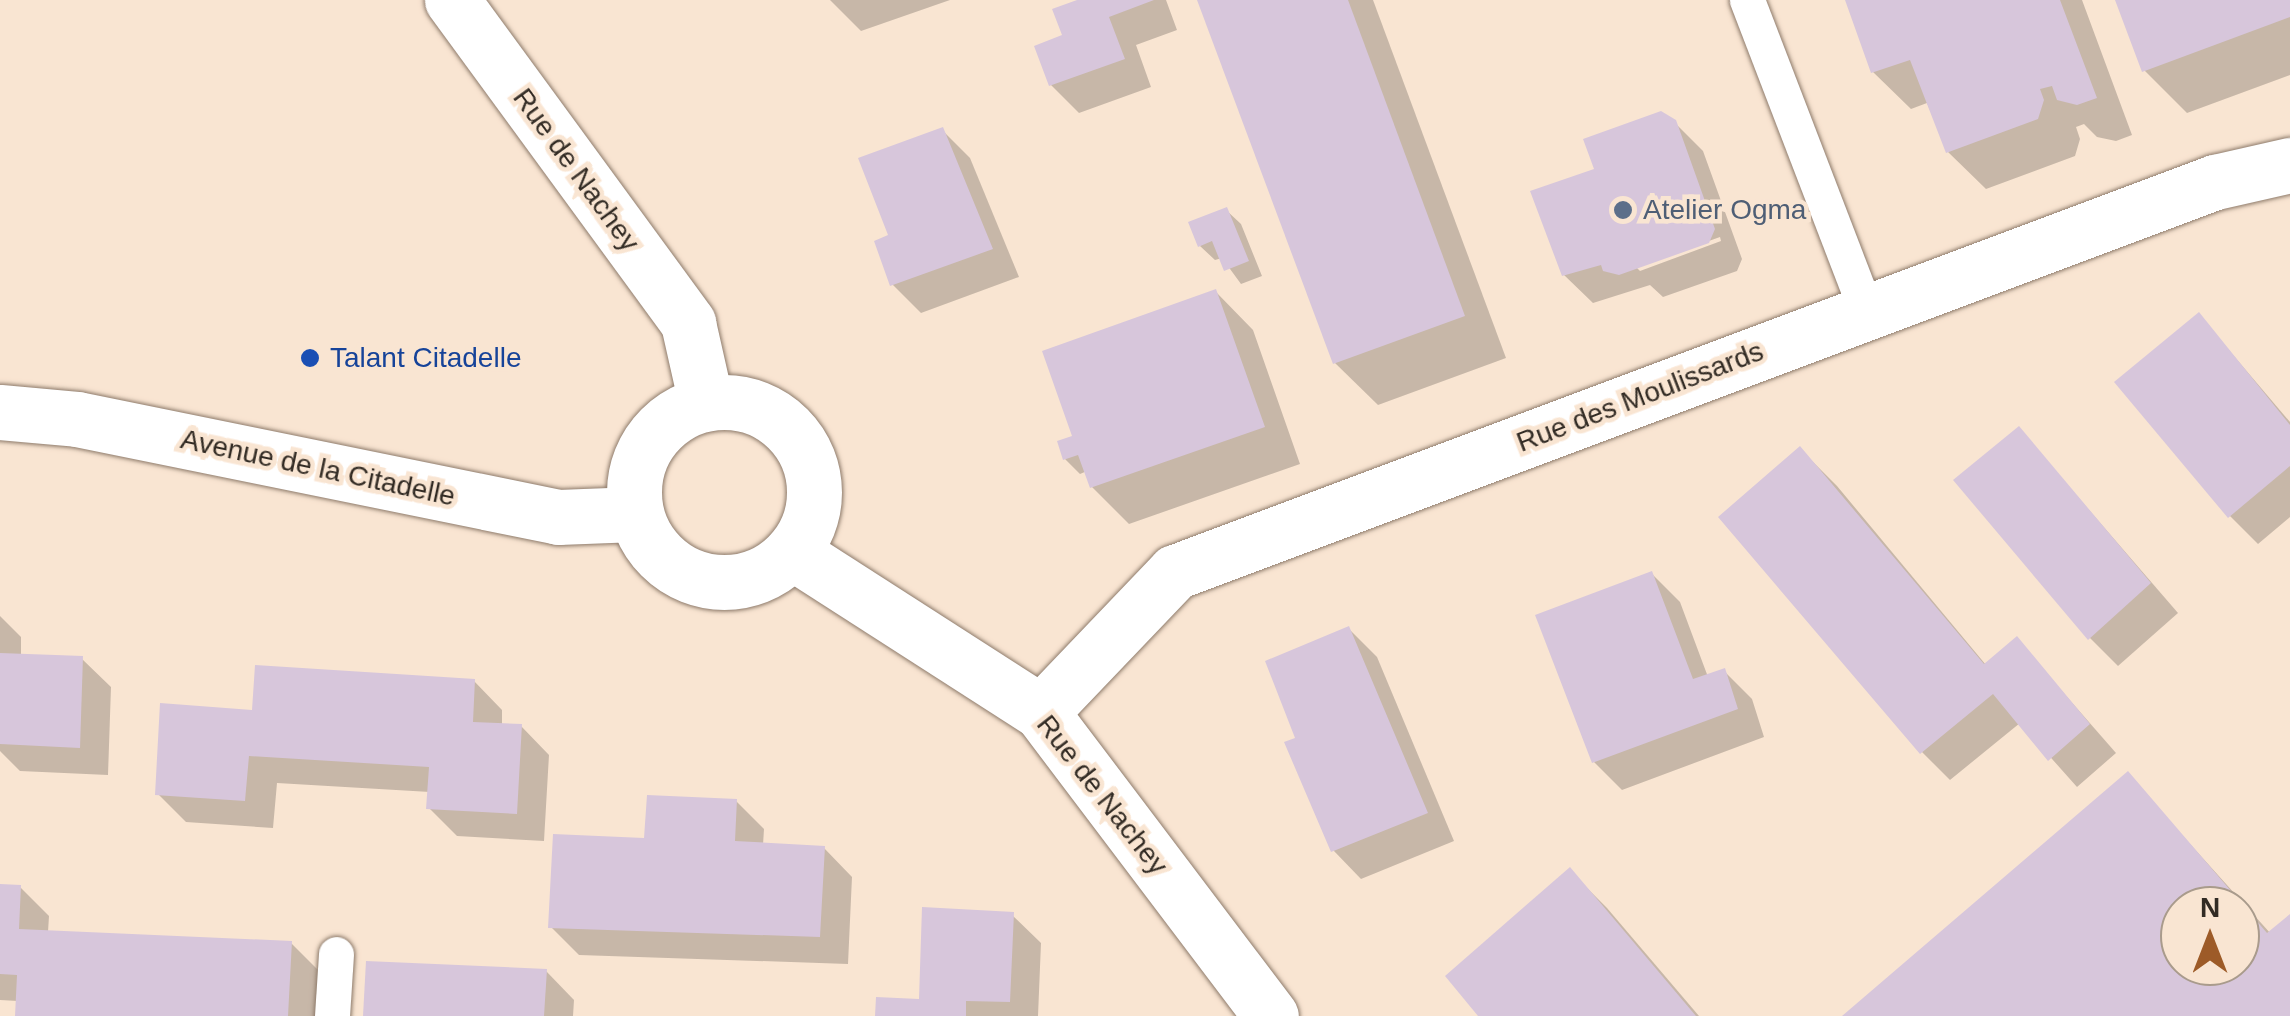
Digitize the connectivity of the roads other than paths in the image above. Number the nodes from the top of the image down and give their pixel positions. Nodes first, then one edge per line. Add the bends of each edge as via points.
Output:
1 (452, 0) edge
2 (1747, 0) edge
3 (2290, 165) edge
4 (1867, 312) junction
5 (706, 403) junction
6 (0, 412) edge
7 (636, 514) junction
8 (792, 552) junction
9 (1041, 712) junction
10 (336, 954) dead end
11 (332, 1016) edge
12 (1270, 1016) edge

1 - 5 street, Rue de Nachey via 688,323
2 - 4 lane
3 - 4 street, Rue des Moulissards via 2215,182
4 - 9 street, Rue des Moulissards via 1175,572
5 - 7 street via 656,432 633,486
5 - 8 street via 762,409 803,447 815,500
6 - 7 street, Avenue de la Citadelle via 77,418 558,517
7 - 8 street via 666,562 718,583 772,570
8 - 9 street, Rue de Nachey
9 - 12 street, Rue de Nachey
10 - 11 lane

